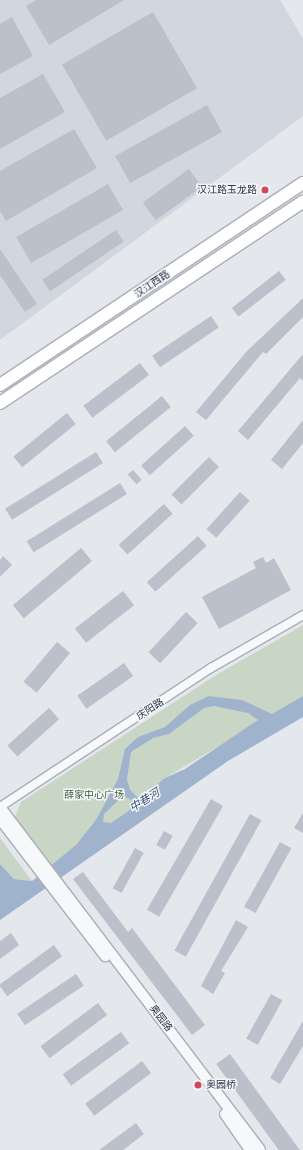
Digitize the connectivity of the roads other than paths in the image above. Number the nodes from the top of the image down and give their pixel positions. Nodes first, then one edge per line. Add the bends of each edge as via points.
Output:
1 (303, 183) edge
2 (303, 202) edge
3 (0, 385) edge
4 (0, 403) edge
5 (303, 615) edge
6 (0, 807) edge
7 (0, 819) edge
8 (41, 867) junction
9 (59, 889) junction
10 (250, 1150) edge
11 (260, 1150) edge

1 - 3 main road, 汉江西路
2 - 4 main road, 汉江西路
5 - 6 street, 庆阳路 via 211,668
6 - 8 street
7 - 8 street
8 - 9 street
9 - 10 street, 奥园路
9 - 11 street, 奥园路

